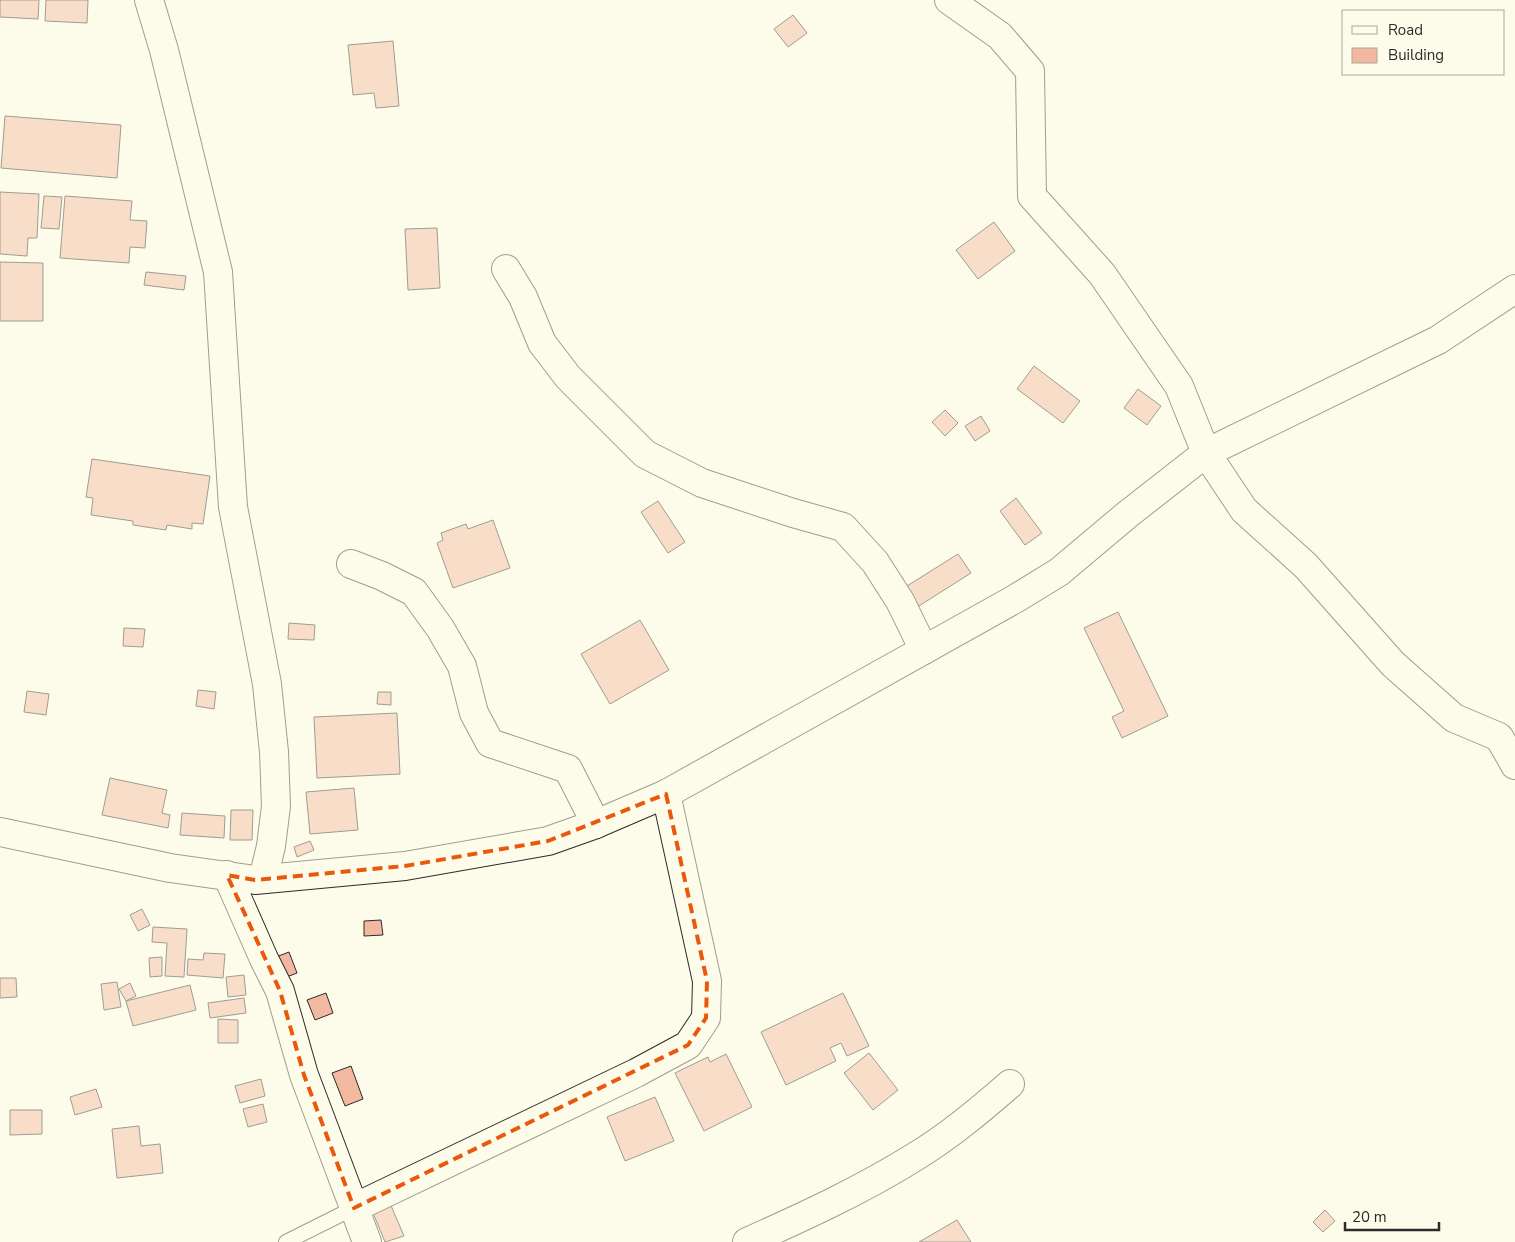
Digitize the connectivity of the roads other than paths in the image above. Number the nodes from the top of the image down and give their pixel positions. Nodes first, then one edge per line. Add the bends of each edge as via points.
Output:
1 (149, 0) edge
2 (949, 0) edge
3 (506, 269) dead end
4 (1515, 289) edge
5 (1206, 453) junction
6 (351, 564) dead end
7 (924, 650) junction
8 (1515, 765) edge
9 (666, 794) junction
10 (596, 824) junction
11 (0, 832) edge
12 (227, 875) junction
13 (263, 879) junction
14 (1010, 1084) dead end
15 (354, 1208) junction
16 (286, 1242) edge
17 (367, 1242) edge
18 (747, 1242) edge

1 - 13 street via 218,272 233,507 267,684 274,752 276,806
2 - 5 street via 1000,36 1030,71 1032,196 1102,274 1179,386
3 - 7 street via 523,297 542,343 568,377 645,454 702,483 843,527 875,562
4 - 5 street via 1438,340
5 - 7 street via 1059,572
5 - 8 street via 1244,510 1306,566 1393,664 1454,718 1499,737
6 - 10 street via 414,592 462,666 474,713 490,743 568,768
7 - 9 street
9 - 10 street
9 - 15 street via 707,981 706,1018 688,1045
10 - 13 street via 548,841 405,866
11 - 12 street via 170,868
12 - 13 street
12 - 15 street via 280,992 304,1075
14 - 18 street via 975,1115 914,1158 819,1210
15 - 16 lane
15 - 17 street

